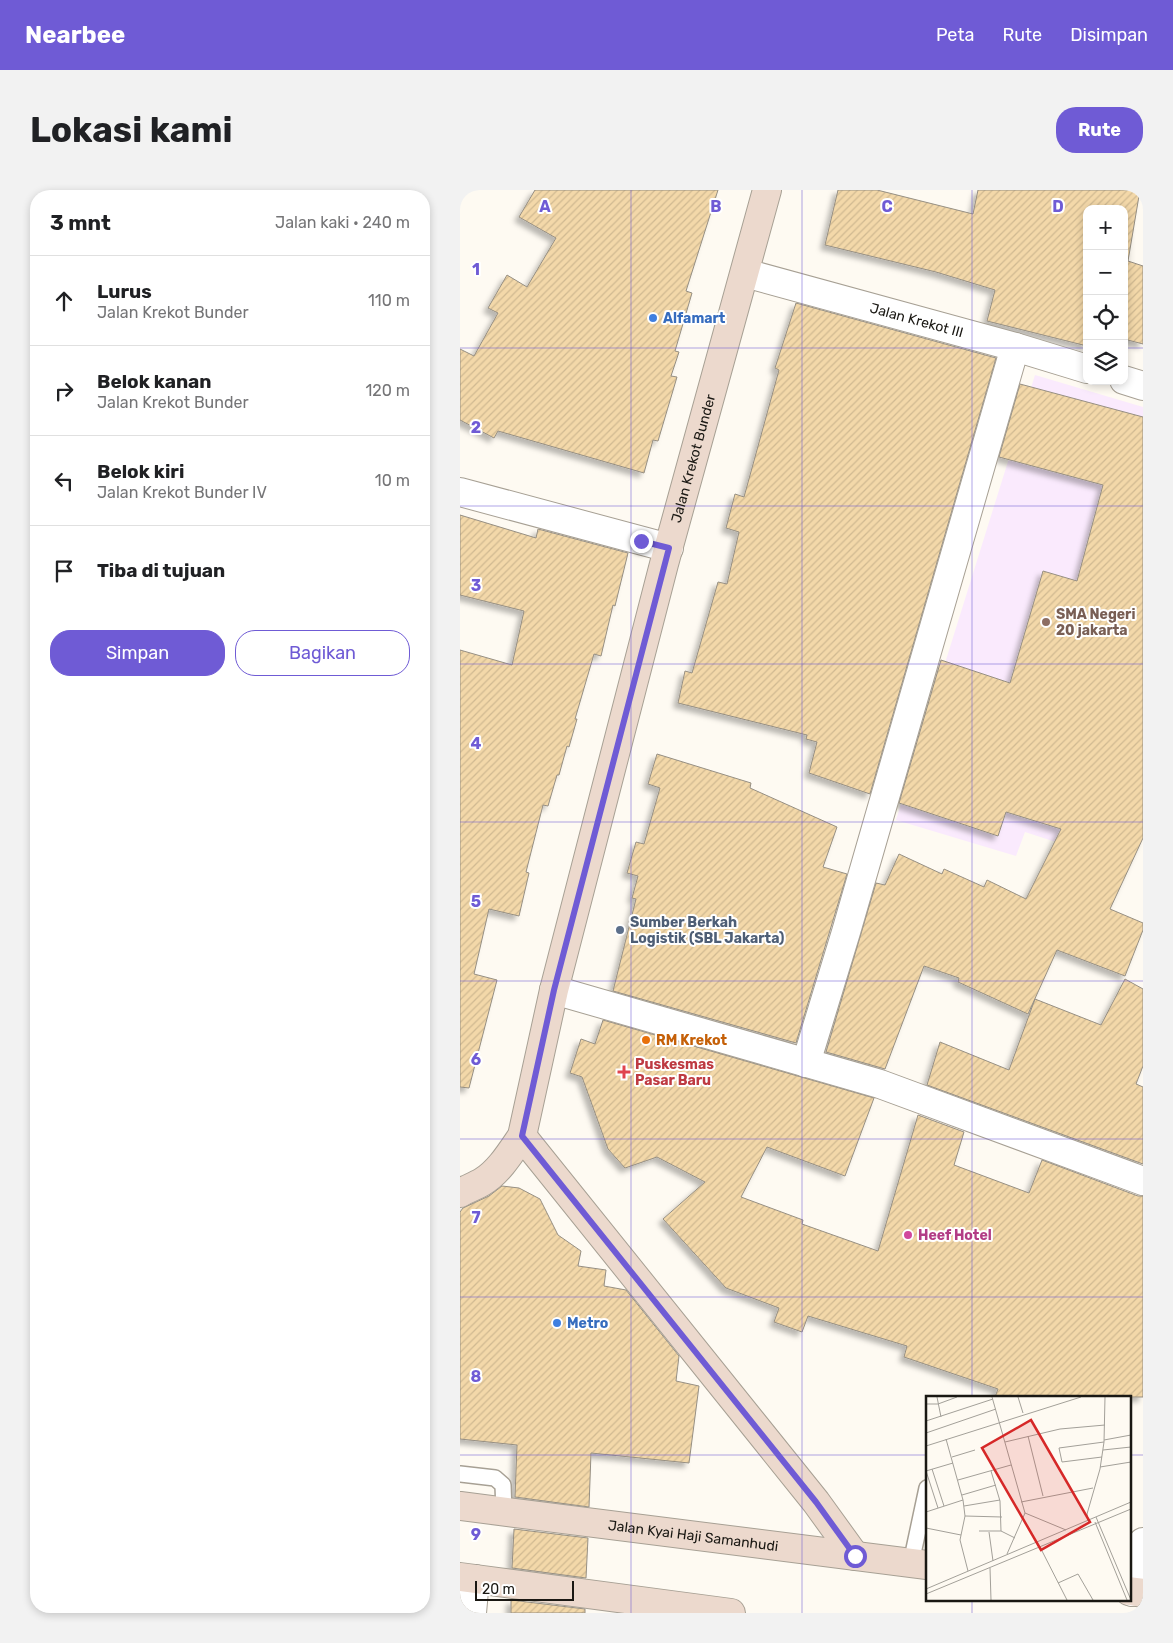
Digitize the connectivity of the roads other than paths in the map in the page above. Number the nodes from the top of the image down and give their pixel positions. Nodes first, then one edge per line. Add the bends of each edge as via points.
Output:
1 (767, 190) edge
2 (744, 273) junction
3 (1015, 347) junction
4 (1083, 368) edge
5 (1128, 381) edge
6 (1143, 386) edge
7 (460, 492) edge
8 (669, 548) junction
9 (554, 990) junction
10 (806, 1063) junction
11 (522, 1136) junction
12 (1143, 1181) edge
13 (460, 1193) edge
14 (460, 1474) edge
15 (926, 1498) edge
16 (460, 1506) edge
17 (504, 1512) junction
18 (1143, 1542) edge
19 (855, 1556) junction
20 (919, 1564) edge
21 (467, 1578) edge
22 (1135, 1592) edge
23 (472, 1613) edge
24 (731, 1613) edge

1 - 2 street, Jalan Krekot Bunder
2 - 3 street, Jalan Krekot III
2 - 8 street, Jalan Krekot Bunder
3 - 4 street, Jalan Krekot III
3 - 10 street
5 - 6 street
7 - 8 street
8 - 9 street, Jalan Krekot Bunder
9 - 10 street
9 - 11 street, Jalan Krekot Bunder
10 - 12 street via 880,1084
11 - 13 street, Jalan Krekot Bunder via 493,1173
11 - 19 street via 816,1502
14 - 17 lane via 495,1478 503,1485
15 - 20 lane
16 - 17 street, Jalan Kyai Haji Samanhudi
17 - 19 street, Jalan Kyai Haji Samanhudi
18 - 22 street
19 - 20 street, Jalan Kyai Haji Samanhudi
21 - 23 street
21 - 24 street

